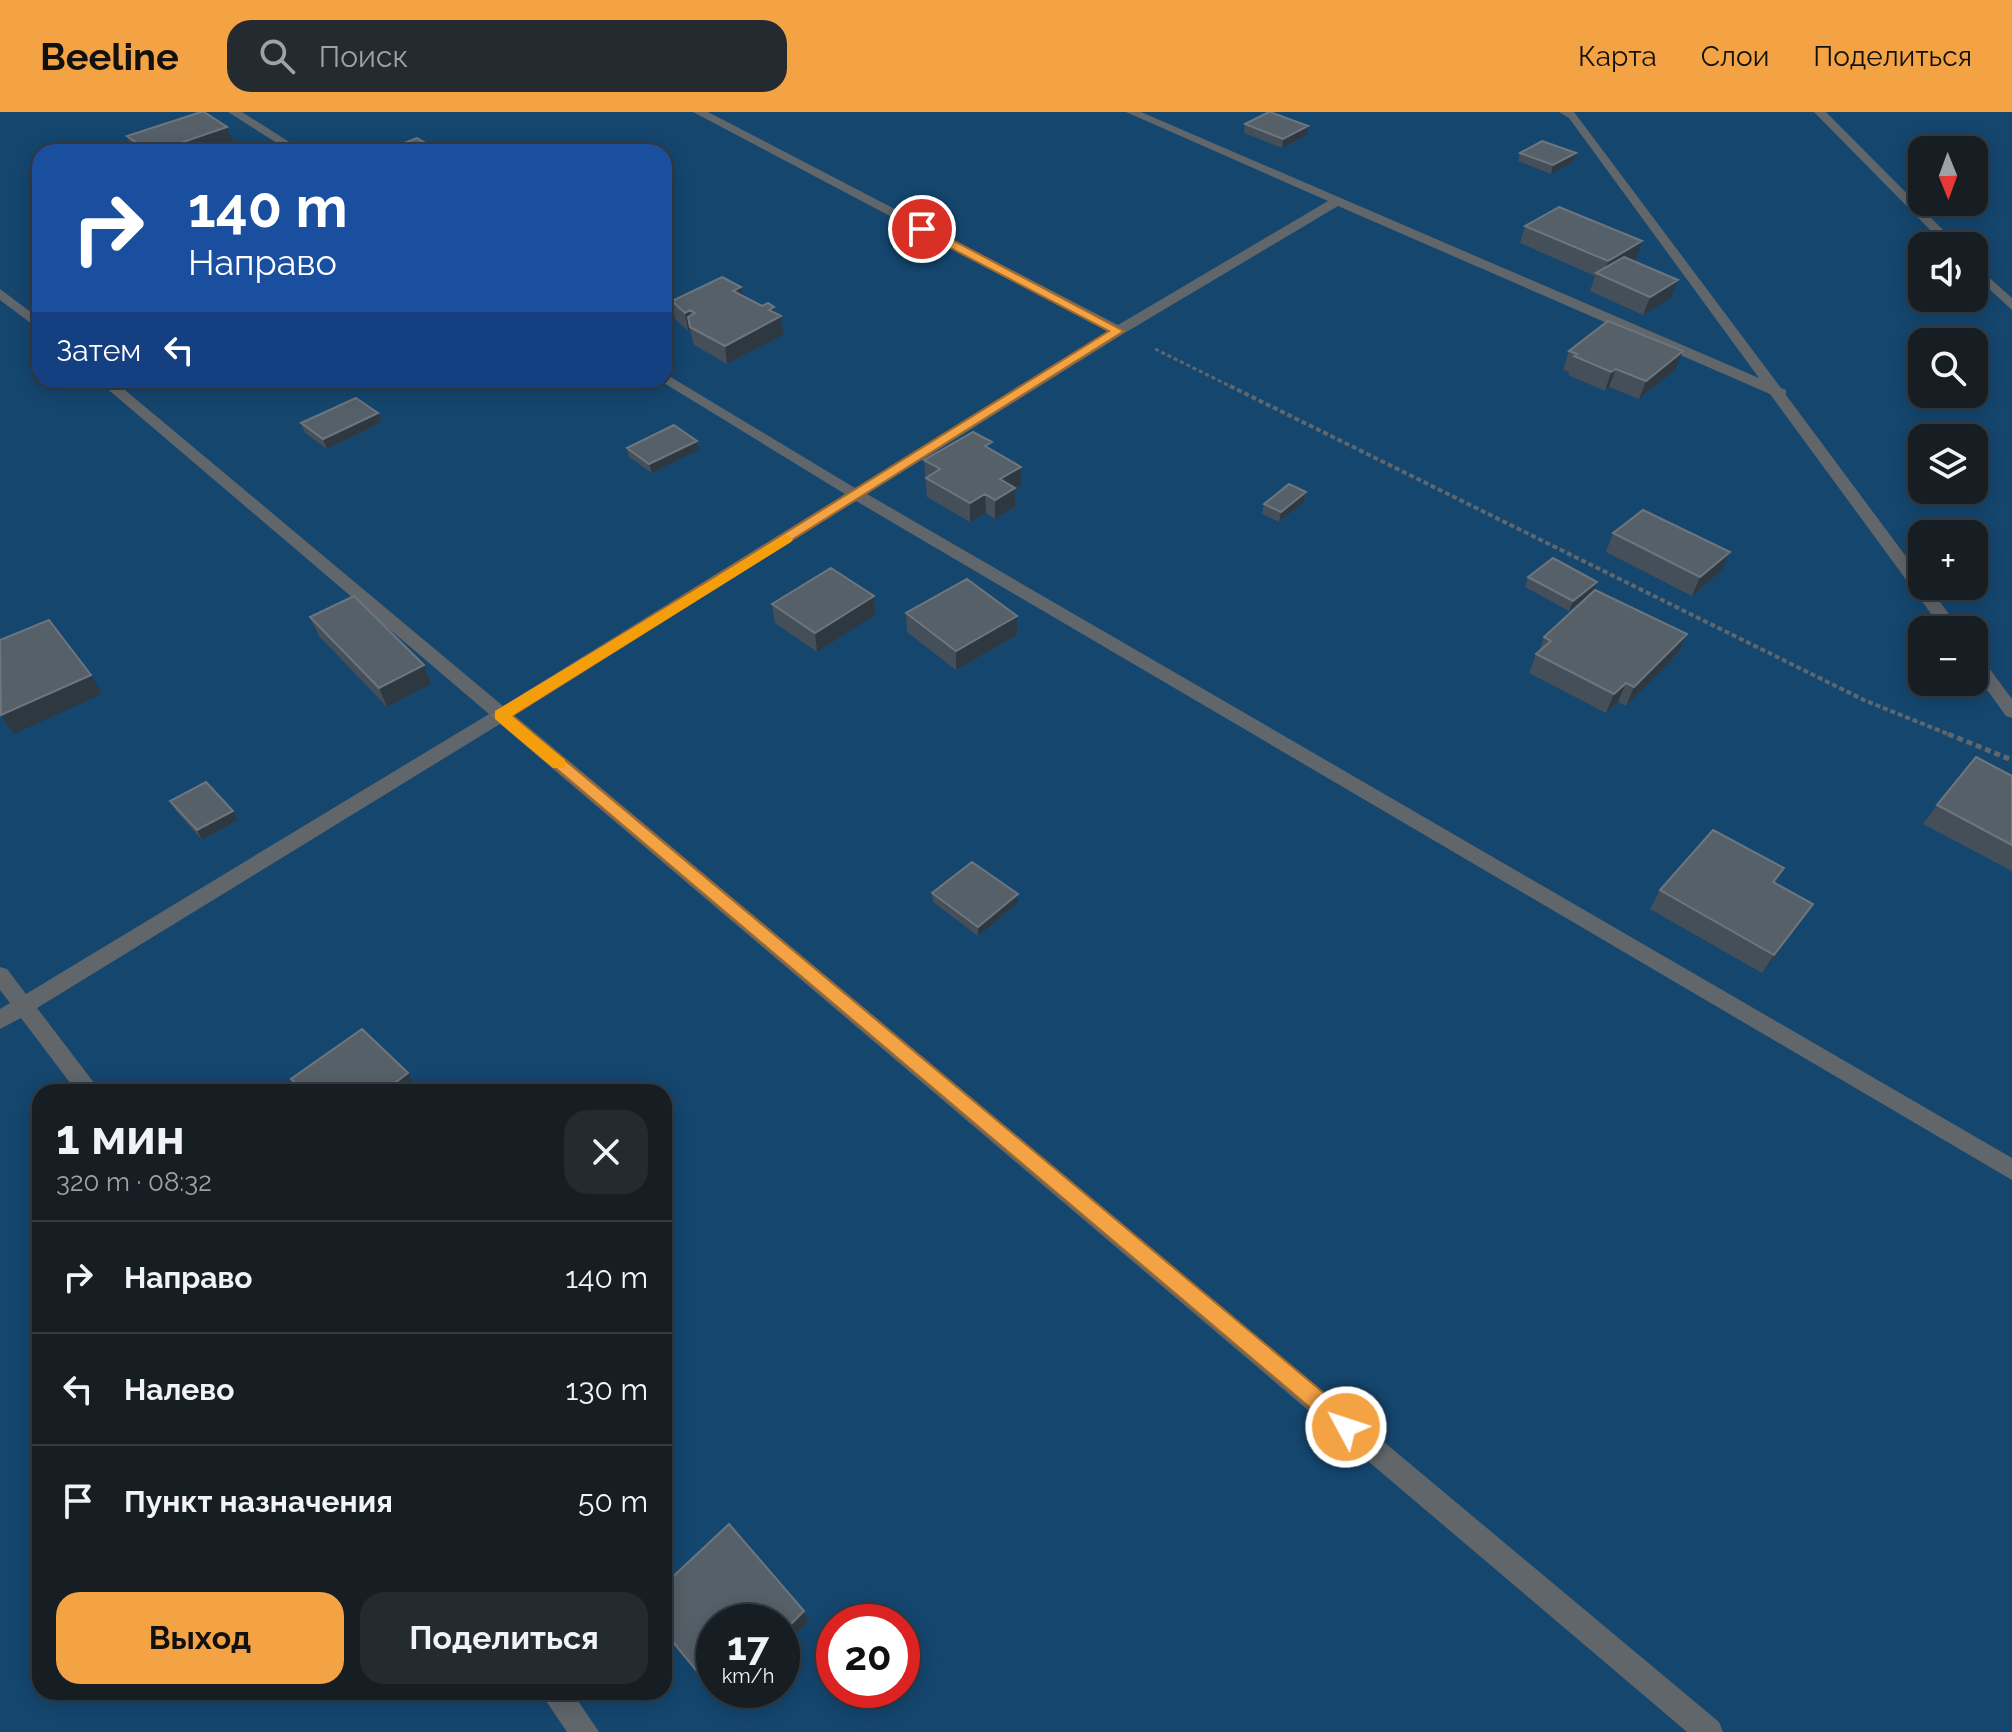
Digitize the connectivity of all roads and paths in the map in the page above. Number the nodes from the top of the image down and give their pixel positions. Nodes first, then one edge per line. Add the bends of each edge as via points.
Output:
1 (234, 112) edge
2 (699, 112) edge
3 (1132, 112) edge
4 (1565, 112) edge
5 (1820, 112) edge
6 (286, 144) edge
7 (1339, 200) junction
8 (1939, 232) edge
9 (1988, 282) edge
10 (0, 293) edge
11 (2012, 306) edge
12 (32, 319) edge
13 (1118, 331) junction
14 (672, 382) edge
15 (113, 388) edge
16 (1781, 393) junction
17 (857, 495) junction
18 (1942, 616) edge
19 (1988, 679) edge
20 (2012, 712) edge
21 (501, 715) junction
22 (2012, 760) edge
23 (0, 975) edge
24 (24, 1006) junction
25 (0, 1020) edge
26 (84, 1084) edge
27 (2012, 1170) edge
28 (560, 1700) edge
29 (585, 1732) edge
30 (1709, 1732) edge

1 - 6 lane
2 - 13 lane
3 - 7 lane
4 - 16 lane
5 - 8 lane
7 - 13 lane
7 - 16 lane
9 - 11 lane
10 - 12 lane
13 - 17 lane
13 - 22 path via 1866,701
14 - 17 lane
15 - 21 lane
16 - 18 lane
17 - 21 lane
17 - 27 lane
19 - 20 lane
21 - 24 lane
21 - 30 lane
23 - 24 lane
24 - 25 lane
24 - 26 lane
28 - 29 lane

